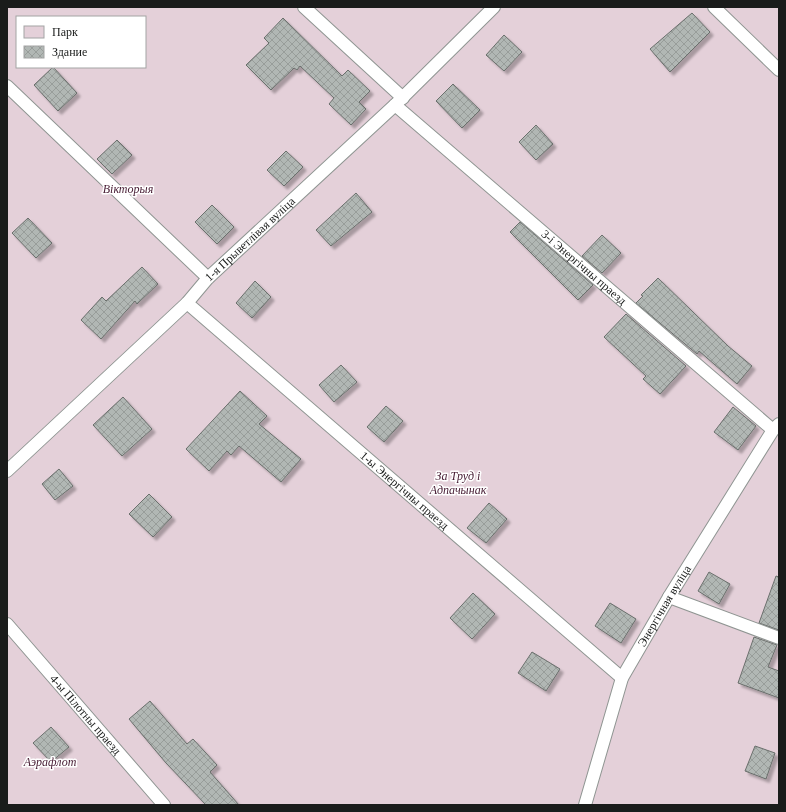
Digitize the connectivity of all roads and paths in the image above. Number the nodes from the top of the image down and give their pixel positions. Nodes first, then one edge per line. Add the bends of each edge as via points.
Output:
1 (304, 7) edge
2 (494, 7) edge
3 (714, 7) edge
4 (779, 70) edge
5 (7, 86) edge
6 (399, 101) junction
7 (208, 278) junction
8 (187, 303) junction
9 (776, 427) edge
10 (7, 471) edge
11 (669, 597) junction
12 (7, 624) edge
13 (779, 638) edge
14 (622, 678) junction
15 (164, 805) edge
16 (585, 805) edge

1 - 6 lane, 3-і Энергічны праезд
2 - 6 lane, 1-я Прыветлівая вуліца
3 - 4 lane
5 - 7 lane
6 - 7 lane, 1-я Прыветлівая вуліца
6 - 9 lane, 3-і Энергічны праезд
7 - 8 lane, 1-я Прыветлівая вуліца
8 - 10 lane, 1-я Прыветлівая вуліца
8 - 14 lane, 1-ы Энергічны праезд
9 - 11 lane, Энергічная вуліца
11 - 13 lane
11 - 14 lane, Энергічная вуліца
12 - 15 lane, 4-ы Пілотны праезд
14 - 16 lane, Энергічная вуліца

